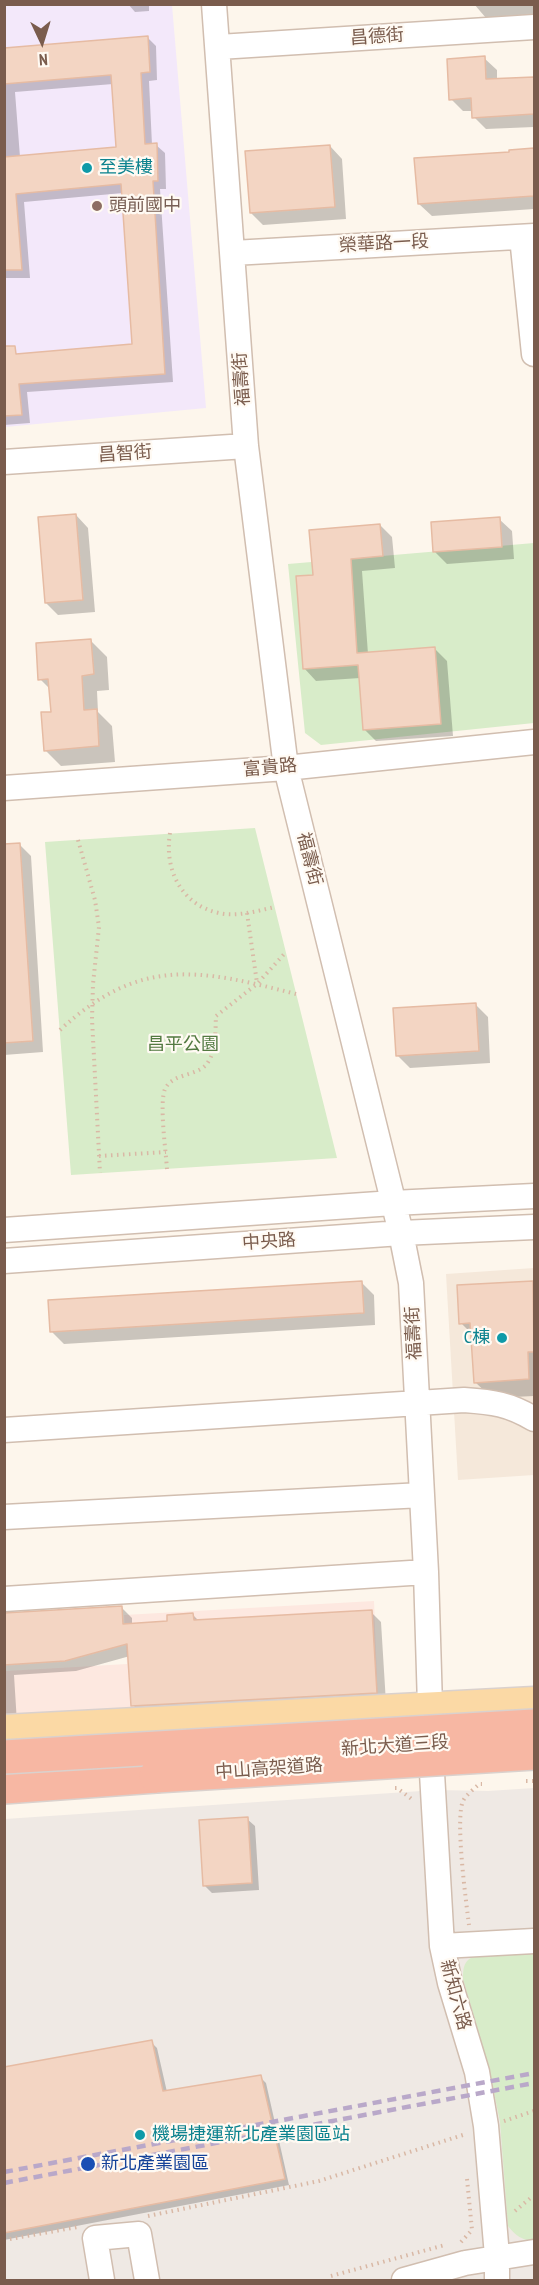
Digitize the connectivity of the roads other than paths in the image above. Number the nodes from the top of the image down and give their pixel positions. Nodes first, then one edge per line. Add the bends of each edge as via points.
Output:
1 (214, 4) edge
2 (534, 27) edge
3 (219, 47) junction
4 (528, 236) edge
5 (233, 253) junction
6 (534, 354) edge
7 (246, 446) junction
8 (4, 462) edge
9 (534, 742) edge
10 (286, 768) junction
11 (4, 788) edge
12 (534, 1196) edge
13 (393, 1203) junction
14 (534, 1227) edge
15 (4, 1230) edge
16 (402, 1233) junction
17 (4, 1261) edge
18 (417, 1405) junction
19 (534, 1419) edge
20 (4, 1430) edge
21 (422, 1495) junction
22 (4, 1517) edge
23 (426, 1572) junction
24 (4, 1599) edge
25 (534, 1702) edge
26 (431, 1708) junction
27 (534, 1726) edge
28 (4, 1730) edge
29 (534, 1738) edge
30 (432, 1744) junction
31 (534, 1753) edge
32 (4, 1757) edge
33 (534, 1767) edge
34 (432, 1773) junction
35 (4, 1774) edge
36 (156, 1776) junction
37 (4, 1787) edge
38 (4, 1799) edge
39 (534, 1941) edge
40 (442, 1946) junction
41 (534, 2252) edge
42 (497, 2256) junction
43 (102, 2280) edge
44 (147, 2280) edge
45 (404, 2280) edge
46 (497, 2280) edge

1 - 3 street, 福壽街
2 - 3 street, 昌德街
3 - 5 street, 福壽街
4 - 5 street, 榮華路一段
4 - 6 street
5 - 7 street, 福壽街
7 - 8 street, 昌智街
7 - 10 street, 福壽街
9 - 10 street, 富貴路
10 - 11 street, 富貴路
10 - 13 street, 福壽街
12 - 13 street, 中央路
13 - 15 street, 中央路
13 - 16 street, 福壽街
14 - 16 street, 中央路
16 - 17 street, 中央路
16 - 18 street, 福壽街 via 411,1283
18 - 19 street via 464,1400 495,1402
18 - 20 street
18 - 21 street, 福壽街
21 - 22 street
21 - 23 street, 福壽街
23 - 24 street
23 - 26 street, 福壽街
25 - 26 main road, 新北大道三段
26 - 28 main road, 新北大道三段
26 - 30 street, 新知六路
27 - 32 highway, 中山高架道路, bridge
29 - 30 main road, 新北大道三段
30 - 34 street, 新知六路
30 - 35 main road, 新北大道三段
31 - 36 highway, 中山高架道路, bridge
33 - 34 main road, 新北大道三段
34 - 38 main road, 新北大道三段
34 - 40 street, 新知六路
35 - 36 highway
36 - 37 highway, 中山高架道路
39 - 40 street
40 - 42 street, 新知六路 via 477,2072 472,2128
41 - 42 street
42 - 45 street
42 - 46 street, 新知六路
43 - 44 street via 95,2238 139,2234

